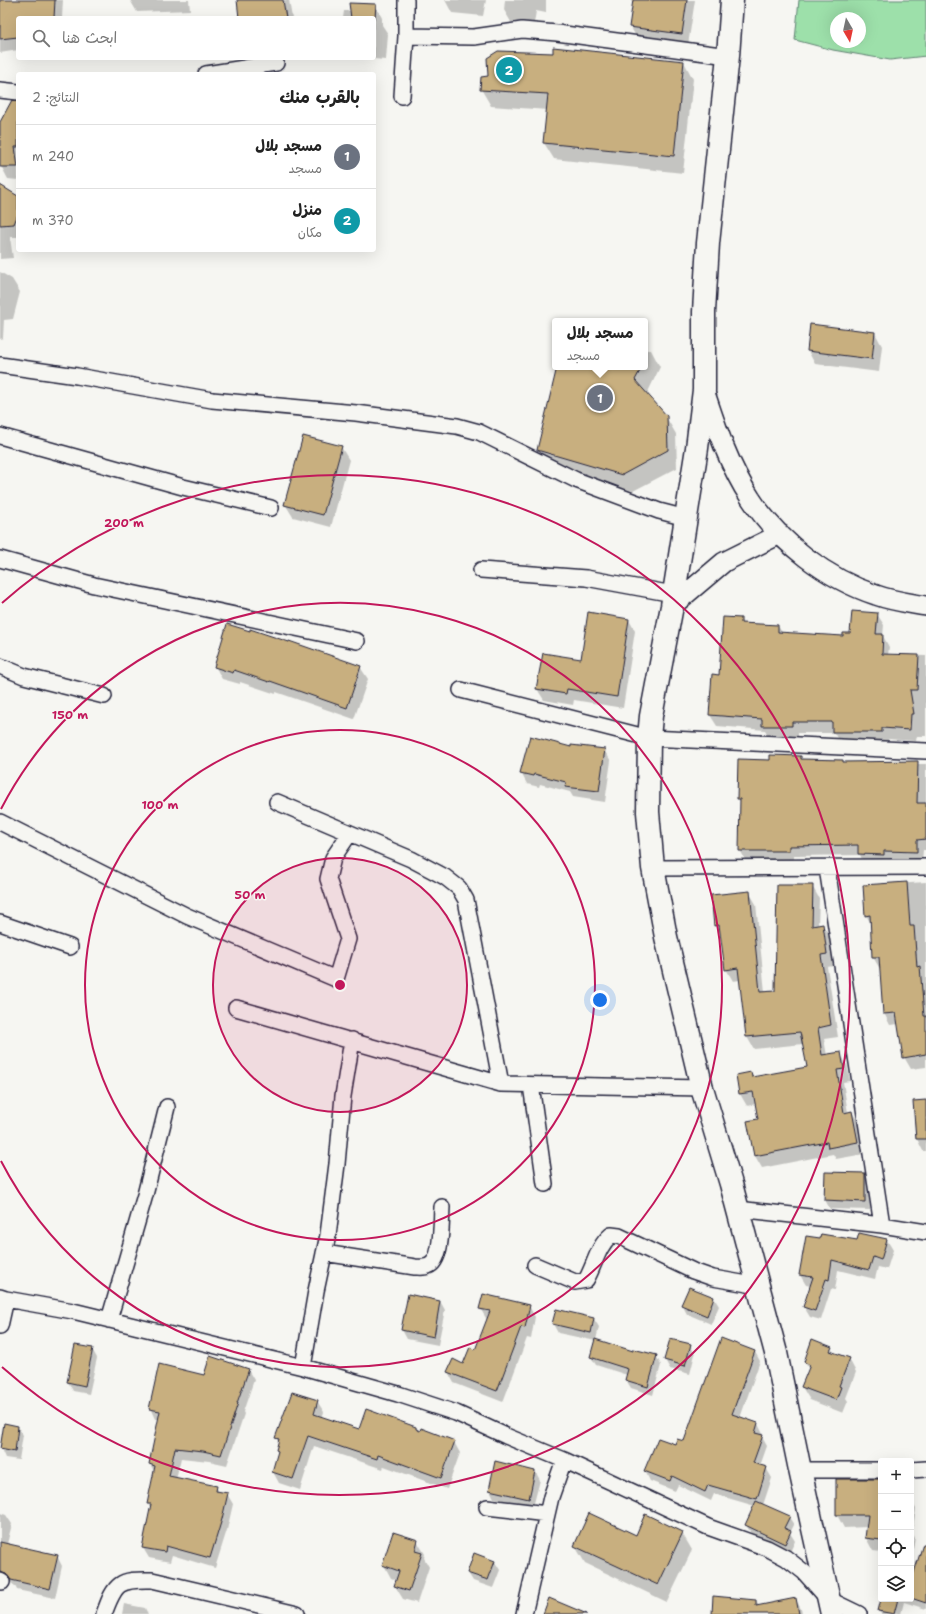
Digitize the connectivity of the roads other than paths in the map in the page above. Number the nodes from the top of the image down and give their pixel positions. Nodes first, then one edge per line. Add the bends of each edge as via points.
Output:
1 (406, 0) edge
2 (732, 0) edge
3 (406, 36) junction
4 (728, 56) junction
5 (276, 63) dead end
6 (219, 72) edge
7 (0, 90) edge
8 (16, 92) edge
9 (402, 96) dead end
10 (0, 365) edge
11 (704, 390) junction
12 (0, 436) edge
13 (271, 508) dead end
14 (686, 518) junction
15 (780, 534) junction
16 (0, 559) edge
17 (481, 570) dead end
18 (672, 600) junction
19 (926, 606) edge
20 (356, 641) dead end
21 (0, 666) edge
22 (460, 690) dead end
23 (104, 696) dead end
24 (649, 738) junction
25 (926, 751) edge
26 (277, 802) dead end
27 (0, 822) edge
28 (350, 833) junction
29 (926, 867) edge
30 (653, 868) junction
31 (827, 868) junction
32 (0, 923) edge
33 (70, 947) dead end
34 (236, 1008) dead end
35 (352, 1040) junction
36 (500, 1084) junction
37 (531, 1085) junction
38 (702, 1088) junction
39 (167, 1107) dead end
40 (545, 1184) dead end
41 (442, 1207) dead end
42 (738, 1208) junction
43 (882, 1224) junction
44 (926, 1232) edge
45 (324, 1253) junction
46 (535, 1265) dead end
47 (759, 1286) junction
48 (3, 1298) edge
49 (109, 1320) junction
50 (0, 1326) edge
51 (303, 1367) junction
52 (564, 1460) junction
53 (926, 1469) edge
54 (800, 1470) junction
55 (878, 1470) edge
56 (914, 1470) edge
57 (487, 1507) dead end
58 (547, 1514) junction
59 (830, 1606) edge
60 (104, 1614) edge
61 (297, 1614) edge
62 (524, 1614) edge
63 (859, 1614) edge

1 - 3 street
2 - 4 main road
3 - 4 street via 474,37 522,30
3 - 9 street
4 - 11 main road via 708,243 704,312
5 - 6 street
7 - 8 street
10 - 14 street via 212,400 356,413 457,426 479,432 576,480 659,511
11 - 14 main road
11 - 15 street via 718,433 739,479 763,516
12 - 13 street via 183,487
14 - 18 main road
15 - 18 street via 724,562
15 - 19 street via 809,560 838,580 876,596
16 - 20 street via 94,585
17 - 18 street via 586,578
18 - 24 main road
21 - 23 street via 24,676
22 - 24 street
24 - 25 street
24 - 30 main road via 648,812
26 - 28 street
27 - 28 street via 187,916 336,979 348,939 328,879 333,858
28 - 36 street via 411,859 445,877 459,888 466,900
29 - 31 street
30 - 31 street
30 - 38 main road via 666,937
31 - 43 street
32 - 33 street
34 - 35 street
35 - 36 street
35 - 45 street
36 - 37 street
37 - 38 street
37 - 40 street
38 - 42 main road
39 - 49 street
41 - 45 street via 439,1248 429,1266 415,1267
42 - 43 street
42 - 47 main road
43 - 44 street
45 - 51 street
46 - 47 street via 575,1282 586,1280 596,1255 606,1240 611,1236 619,1236 713,1278
47 - 54 main road via 776,1353
48 - 49 street
48 - 50 street
49 - 51 street
51 - 52 street via 456,1413
52 - 58 street
52 - 59 street via 708,1527 767,1548 786,1558 804,1572
53 - 56 street
54 - 55 street
54 - 59 main road
57 - 58 street
58 - 62 street
59 - 63 street
60 - 61 street via 116,1588 132,1580 152,1580

